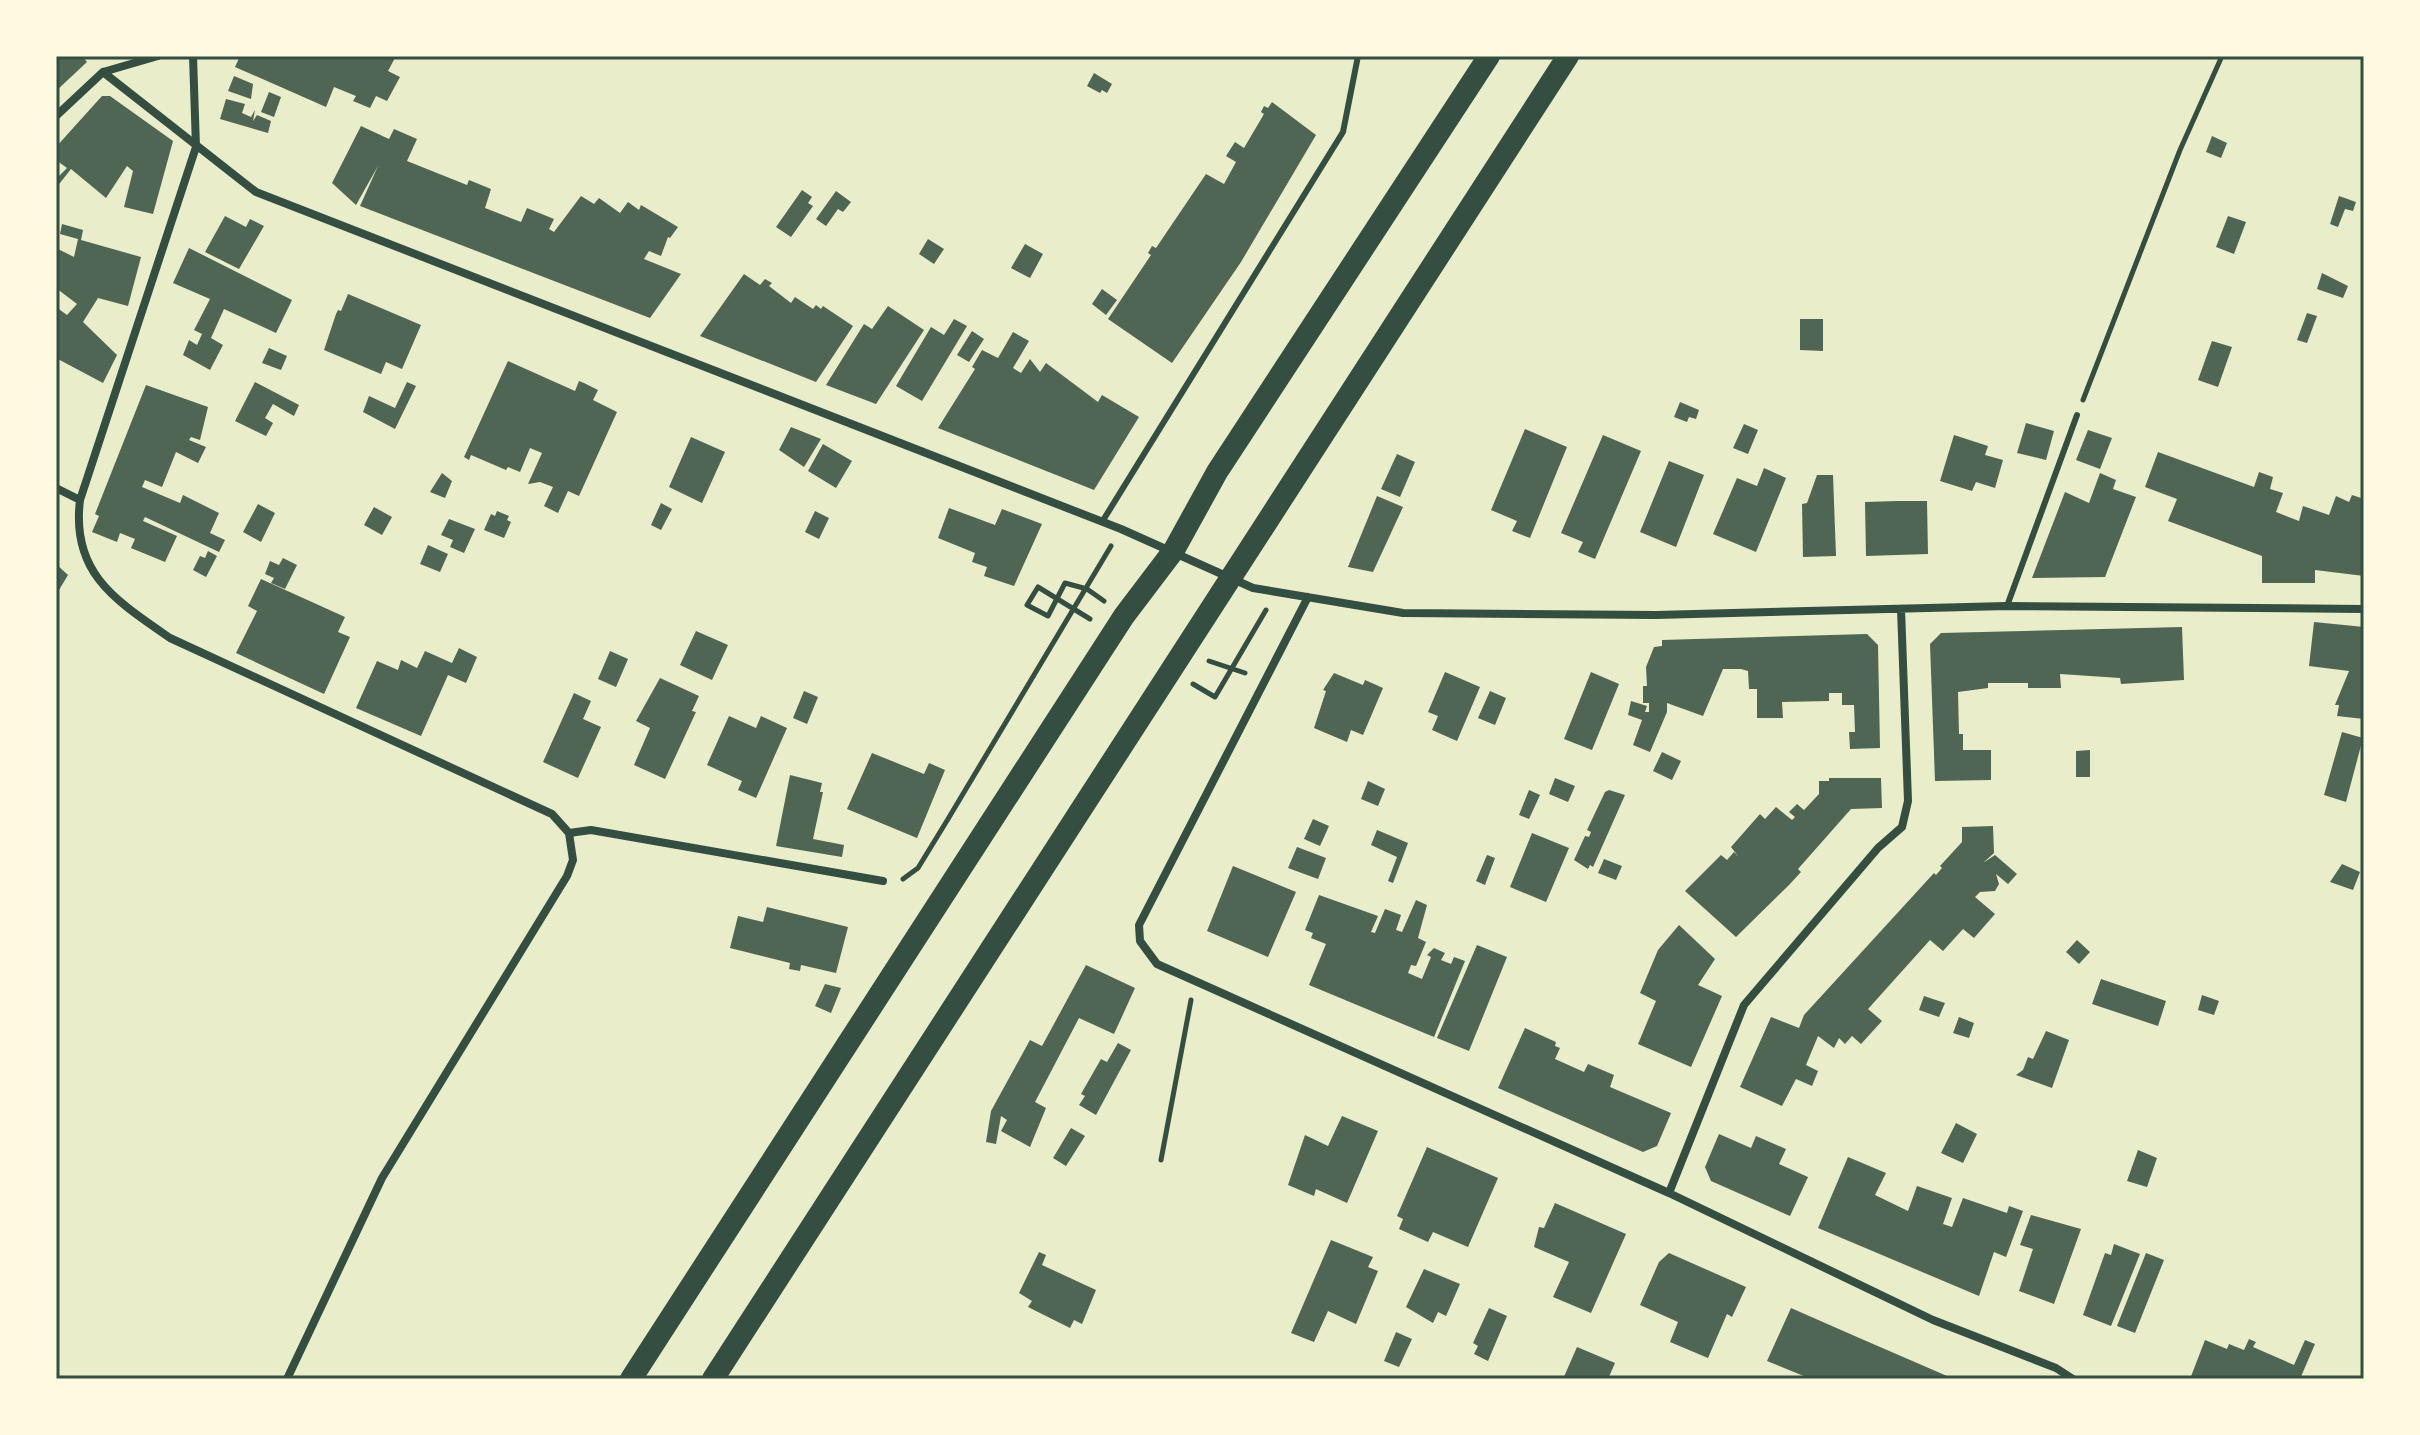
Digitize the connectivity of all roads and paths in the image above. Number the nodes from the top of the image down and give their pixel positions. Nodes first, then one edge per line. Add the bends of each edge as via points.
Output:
1 (158, 56) edge
2 (193, 56) edge
3 (1358, 56) edge
4 (1489, 56) edge
5 (1568, 56) edge
6 (2222, 56) edge
7 (103, 72) junction
8 (56, 116) edge
9 (196, 147) junction
10 (2077, 415) joint
11 (56, 488) edge
12 (80, 500) junction
13 (1102, 522) junction
14 (1121, 529) junction
15 (1174, 550) junction
16 (1232, 577) junction
17 (1038, 587) dead end
18 (1087, 589) junction
19 (1276, 592) junction
20 (1308, 597) junction
21 (2007, 606) junction
22 (1901, 609) junction
23 (2364, 609) edge
24 (1215, 697) dead end
25 (569, 833) junction
26 (883, 881) joint
27 (1194, 982) junction
28 (1161, 1160) dead end
29 (1669, 1193) junction
30 (287, 1379) edge
31 (631, 1379) edge
32 (713, 1379) edge
33 (2073, 1379) edge

1 - 7 street
2 - 9 street
3 - 13 lane via 1343,132
4 - 15 highway via 1217,472
5 - 16 highway
6 - 10 path
7 - 8 street
7 - 9 street
9 - 12 street
9 - 13 street via 256,192
10 - 21 lane
11 - 12 street
12 - 25 street via 76,529 84,559 135,614 170,638 552,814
13 - 14 street
14 - 15 street
14 - 18 path
15 - 16 street
15 - 31 highway via 1124,616
16 - 19 street
16 - 32 highway
17 - 18 path via 1027,605 1048,616 1065,583
18 - 26 path via 918,868 907,878
19 - 20 street
19 - 24 path
20 - 22 street via 1403,613 1656,615
20 - 27 street via 1139,925 1140,941 1157,964
21 - 22 street
21 - 23 street
22 - 29 street via 1908,801 1902,827 1878,848 1744,1005
25 - 26 street via 591,830
25 - 30 street via 573,860 567,876 382,1178
27 - 28 path
27 - 29 street
29 - 33 street via 1933,1320

